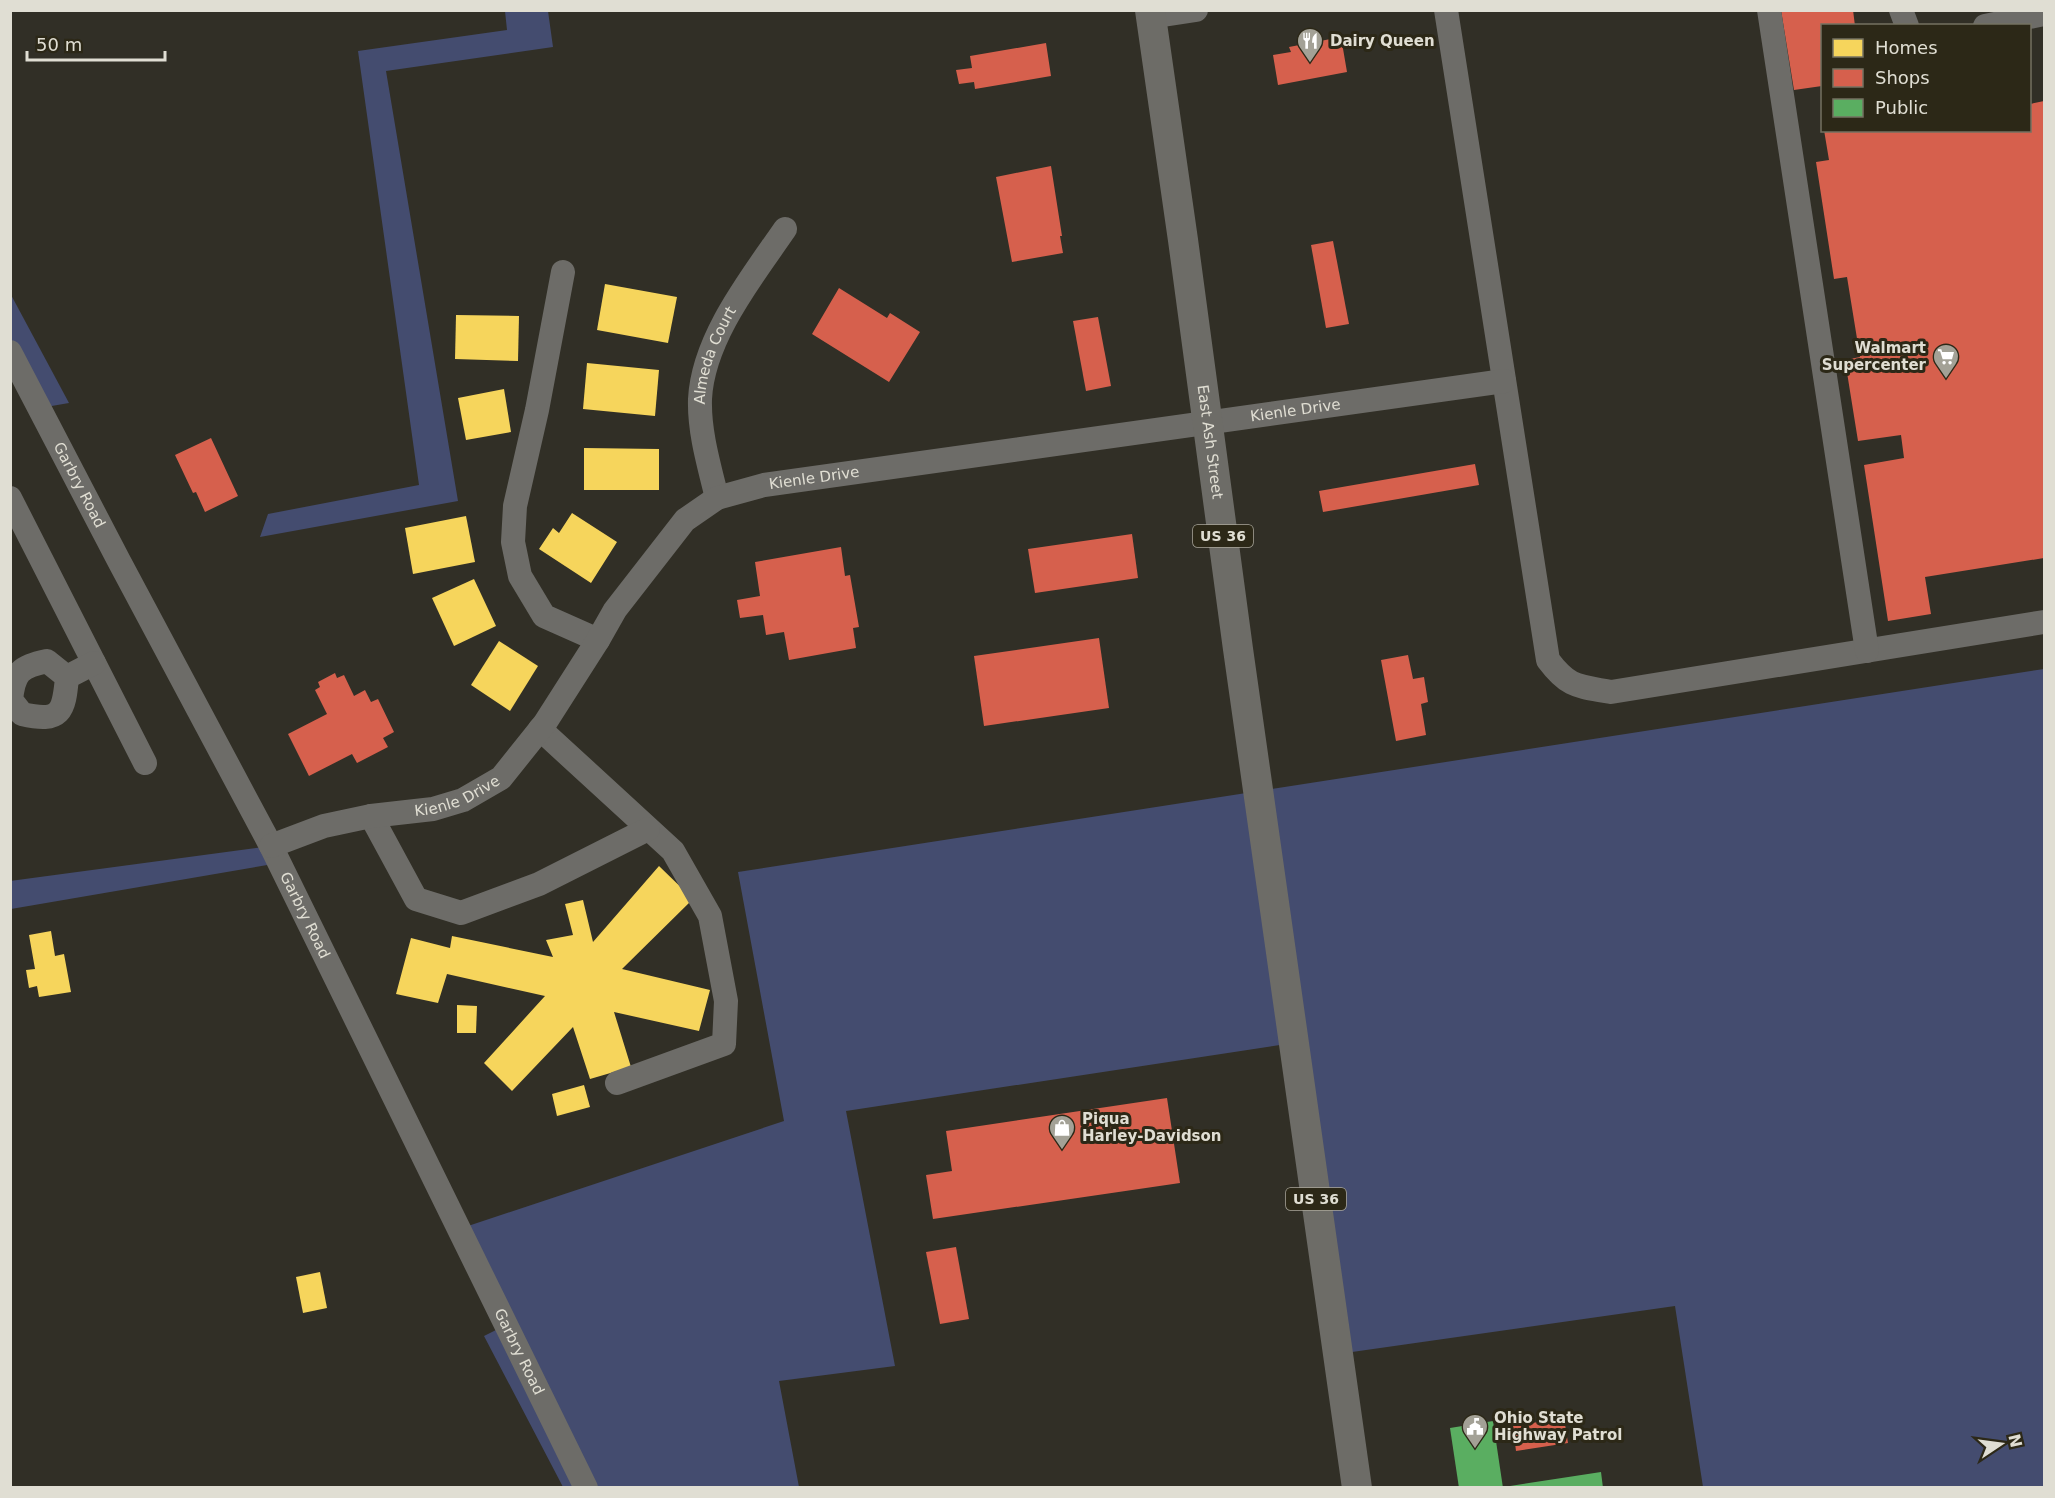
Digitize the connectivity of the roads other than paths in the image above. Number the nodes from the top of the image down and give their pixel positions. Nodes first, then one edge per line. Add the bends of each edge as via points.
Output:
1 (1196, 10) edge
2 (1446, 10) edge
3 (1769, 10) edge
4 (1150, 14) edge
5 (2044, 14) edge
6 (1995, 24) edge
7 (785, 229) dead end
8 (563, 272) dead end
9 (10, 351) edge
10 (1504, 381) junction
11 (1208, 423) junction
12 (10, 498) edge
13 (717, 498) junction
14 (2044, 622) edge
15 (598, 640) junction
16 (1867, 651) junction
17 (94, 663) junction
18 (67, 677) dead end
19 (540, 729) junction
20 (145, 763) dead end
21 (371, 816) junction
22 (648, 829) junction
23 (271, 846) junction
24 (617, 1083) dead end
25 (586, 1488) edge
26 (1357, 1488) edge

1 - 4 street
2 - 10 street
3 - 16 street
4 - 11 main road, East Ash Street / US 36
5 - 6 street
7 - 13 street, Almeda Court via 731,309 710,351 700,398 703,438
8 - 15 street via 515,506 513,542 520,576 544,616
9 - 23 street, Garbry Road
10 - 11 street, Kienle Drive
10 - 16 street via 1548,660 1561,677 1579,686 1611,692
11 - 13 street, Kienle Drive via 764,485
11 - 26 main road, East Ash Street / US 36
12 - 17 street
13 - 15 street, Kienle Drive via 686,520 615,610
14 - 16 street
15 - 19 street, Kienle Drive
17 - 18 street
17 - 20 street
19 - 21 street, Kienle Drive via 501,778 463,800 433,809
19 - 22 street
21 - 22 street via 416,899 461,913 539,885
21 - 23 street, Kienle Drive via 324,826
22 - 24 street via 673,850 710,916 726,1001 724,1044
23 - 25 street, Garbry Road

